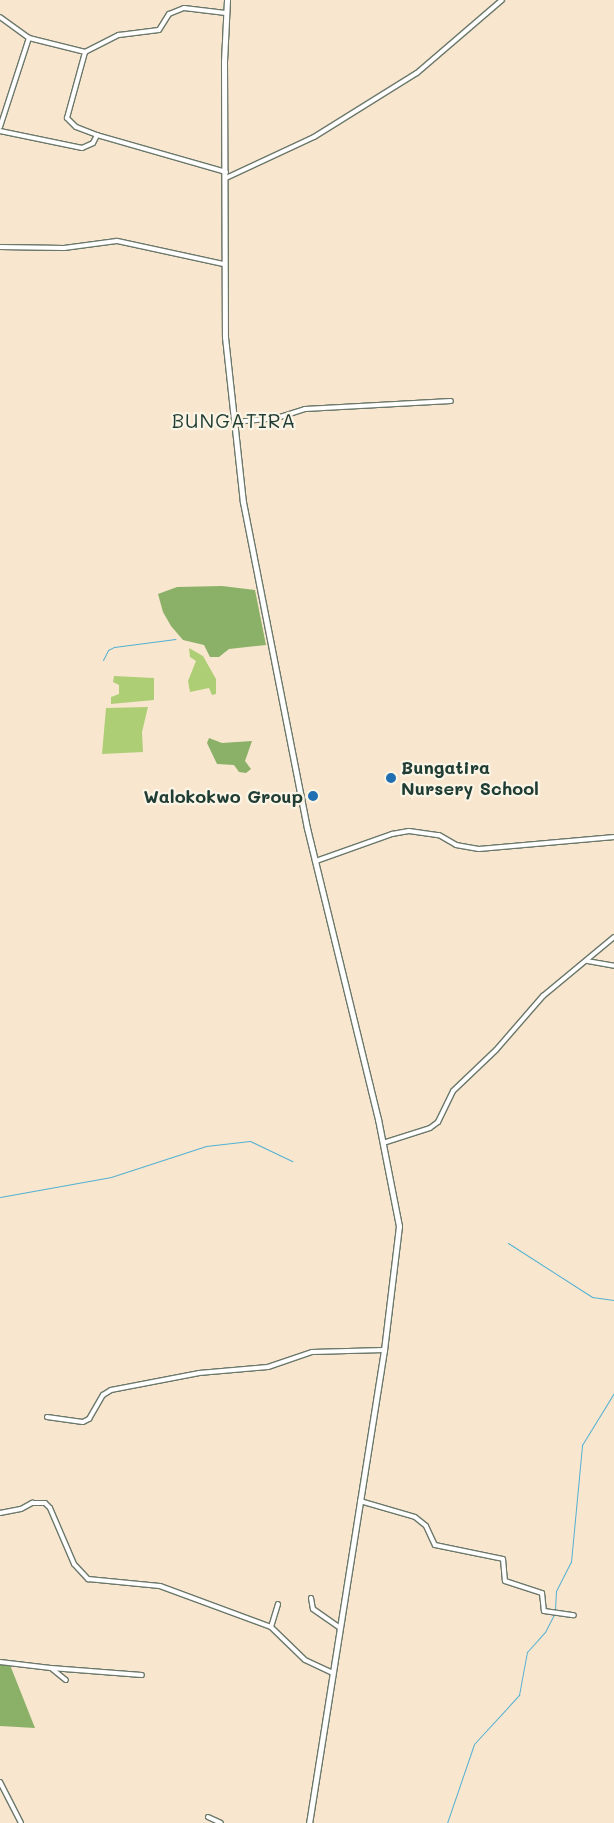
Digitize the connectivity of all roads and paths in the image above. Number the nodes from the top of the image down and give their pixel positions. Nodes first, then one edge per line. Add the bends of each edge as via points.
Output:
1 (227, 0) edge
2 (502, 0) edge
3 (226, 13) junction
4 (0, 17) edge
5 (29, 38) junction
6 (85, 52) junction
7 (0, 127) edge
8 (0, 131) edge
9 (97, 135) junction
10 (226, 175) junction
11 (0, 247) edge
12 (224, 264) junction
13 (451, 401) dead end
14 (235, 422) junction
15 (614, 837) edge
16 (316, 861) junction
17 (614, 937) edge
18 (587, 961) junction
19 (614, 966) edge
20 (383, 1144) junction
21 (384, 1350) junction
22 (47, 1417) dead end
23 (360, 1501) junction
24 (0, 1513) edge
25 (311, 1598) dead end
26 (278, 1604) dead end
27 (574, 1615) dead end
28 (271, 1627) junction
29 (340, 1628) junction
30 (0, 1662) edge
31 (50, 1668) junction
32 (333, 1673) junction
33 (142, 1674) dead end
34 (66, 1680) dead end
35 (0, 1782) edge
36 (208, 1816) dead end
37 (21, 1823) edge
38 (221, 1823) edge
39 (308, 1823) edge

1 - 3 street
2 - 10 street via 417,73 314,136
3 - 6 street via 184,8 169,14 159,30 119,35
3 - 10 street
4 - 5 street
5 - 6 street
5 - 7 street
6 - 9 street via 67,118 76,127
8 - 9 street via 82,148 93,143
9 - 10 street
10 - 12 street
11 - 12 street via 64,248 116,241
12 - 14 street via 225,337
13 - 14 street via 305,409 277,418
14 - 16 street via 250,548
15 - 16 street via 479,848 456,845 439,835 409,831
16 - 20 street
17 - 18 street
18 - 19 street
18 - 20 street via 543,996 496,1050 453,1091 438,1122 430,1128
20 - 21 street via 399,1226
21 - 22 street via 312,1352 268,1367 199,1373 112,1390 103,1395 92,1415 84,1422
21 - 23 street
23 - 27 street via 415,1517 426,1526 434,1545 503,1559 505,1581 542,1592 544,1611
23 - 29 street
24 - 28 street via 44,1502 50,1508 74,1564 88,1578 160,1586
25 - 29 street via 313,1608
26 - 28 street
28 - 32 street via 305,1660
29 - 32 street
30 - 31 street
31 - 33 street
31 - 34 street
32 - 39 street
35 - 37 street
36 - 38 street

